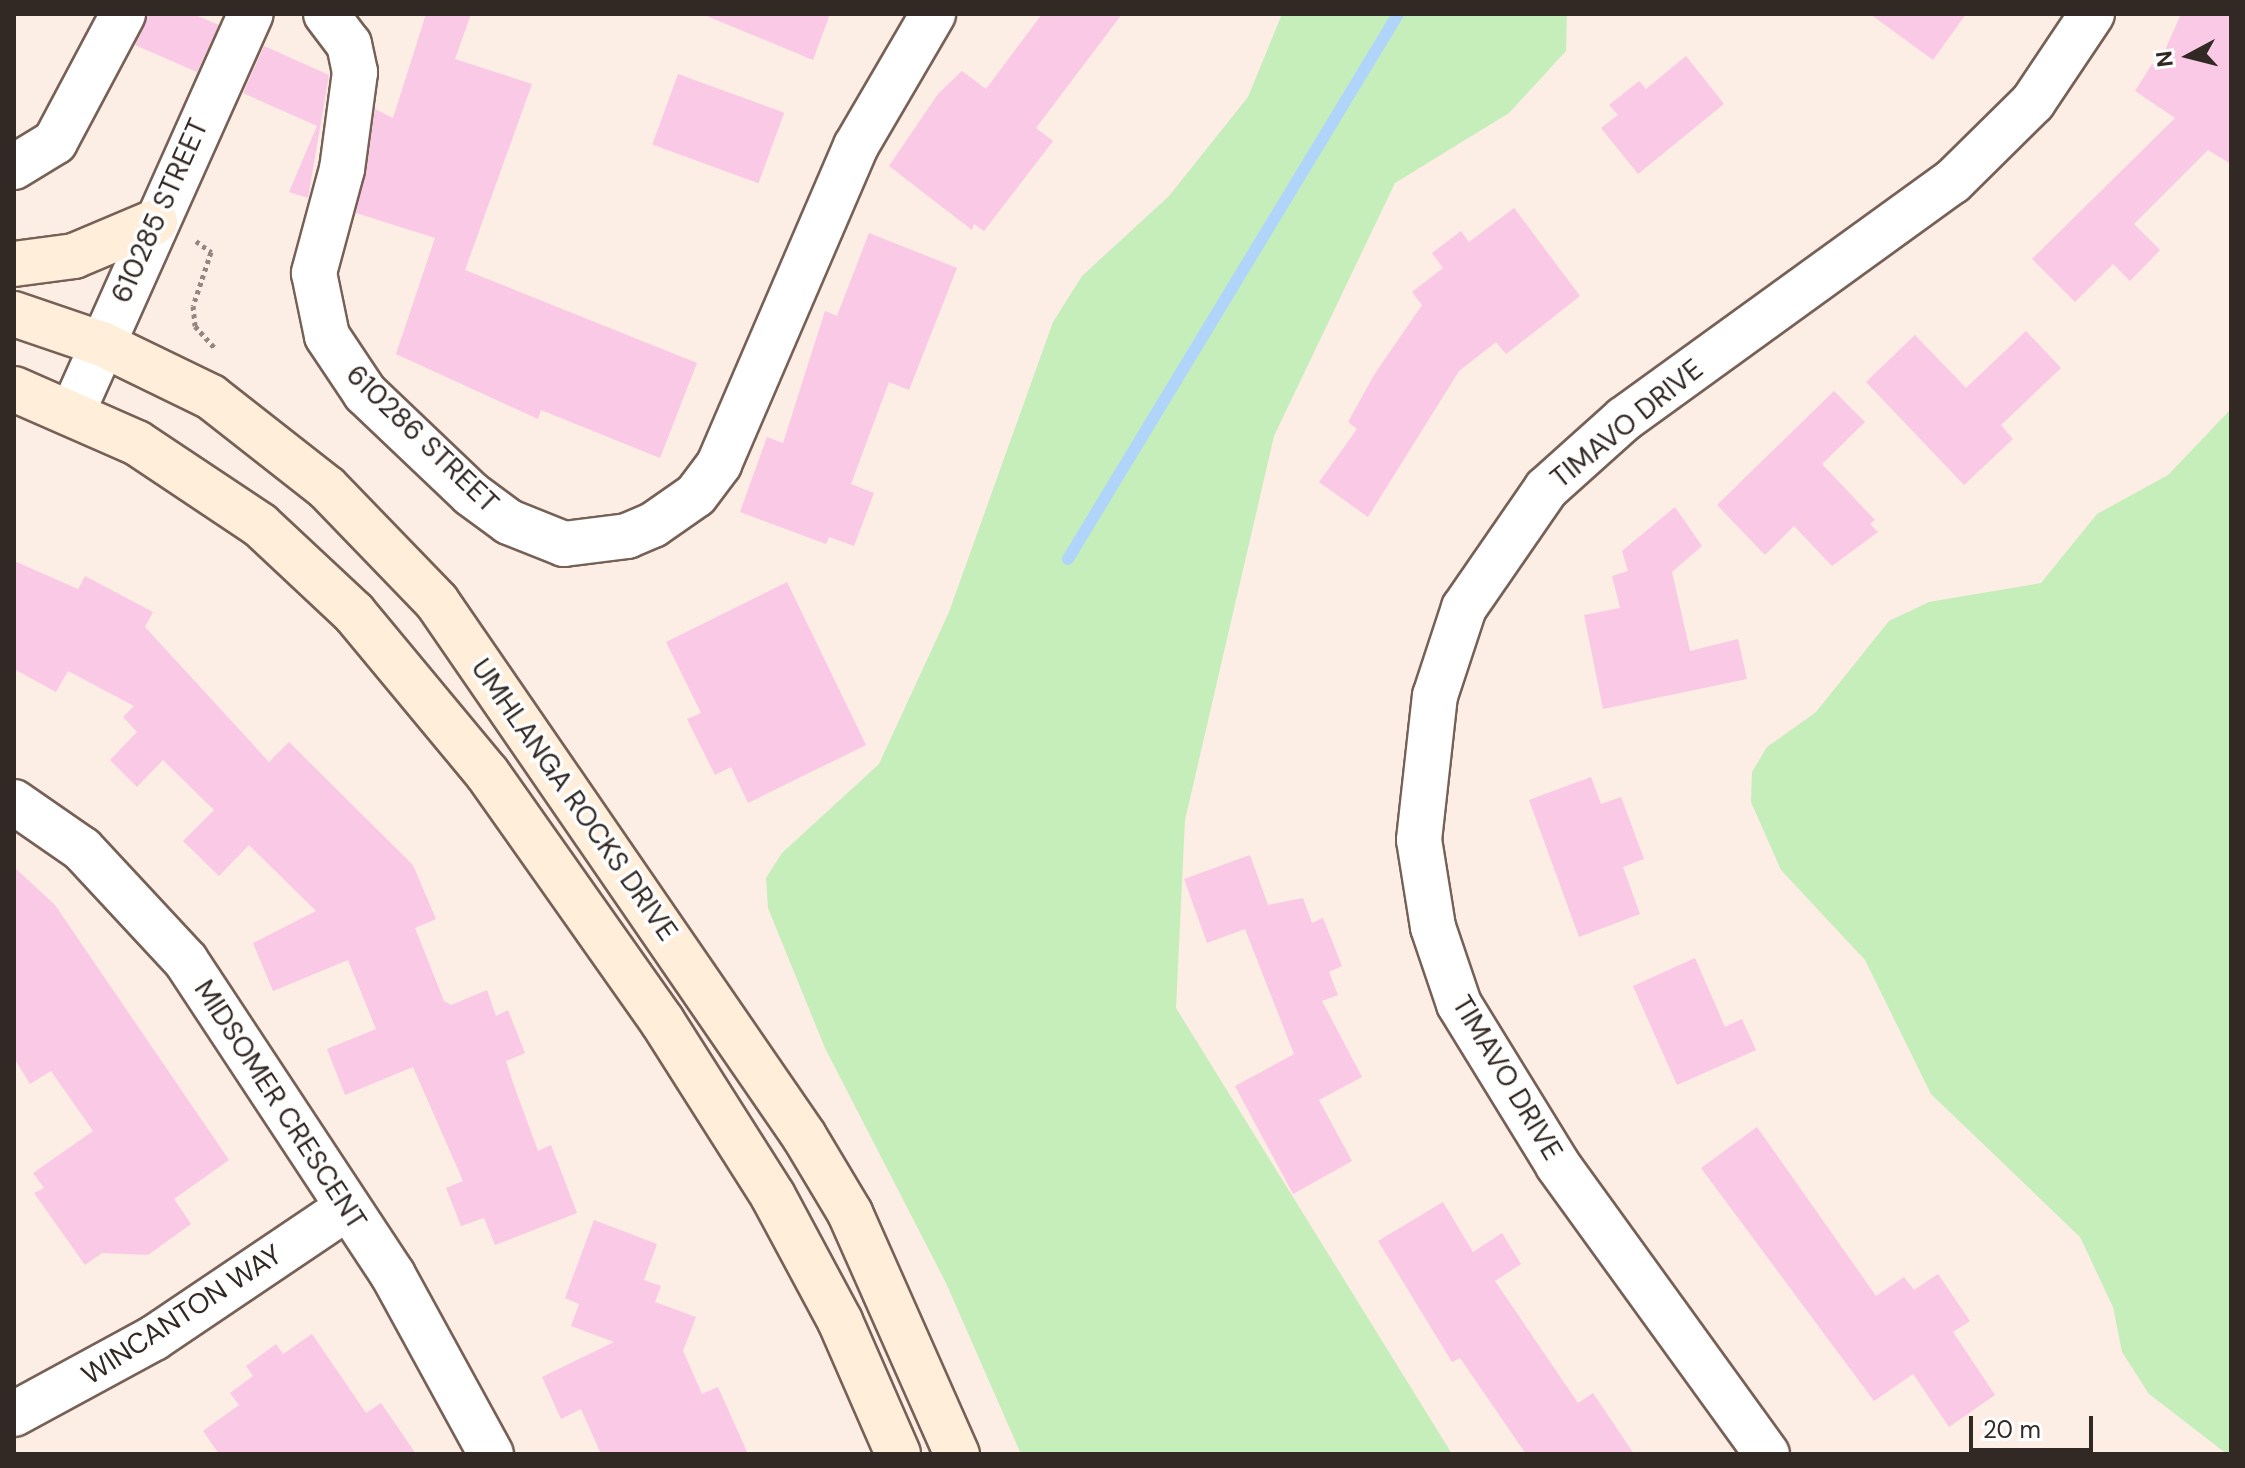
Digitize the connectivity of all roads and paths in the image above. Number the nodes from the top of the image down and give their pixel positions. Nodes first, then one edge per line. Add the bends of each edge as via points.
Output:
1 (123, 14) edge
2 (251, 14) edge
3 (326, 14) edge
4 (933, 14) edge
5 (2092, 14) edge
6 (14, 167) edge
7 (155, 222) junction
8 (14, 264) edge
9 (14, 314) edge
10 (102, 344) junction
11 (14, 389) edge
12 (73, 411) junction
13 (14, 802) edge
14 (347, 1208) junction
15 (14, 1414) edge
16 (491, 1454) edge
17 (898, 1454) edge
18 (957, 1454) edge
19 (1767, 1454) edge

1 - 6 street via 55,142
2 - 7 street, 610285 STREET
3 - 4 street, 610286 STREET via 349,44 355,72 342,169 314,273 327,336 365,393 471,494 528,532 564,544 627,536 653,525 696,495 719,464 851,157 886,85
5 - 19 street, TIMAVO DRIVE via 2033,102 1952,182 1624,419 1546,489 1471,596 1435,696 1419,840 1433,927 1459,1004 1558,1165
7 - 8 main road via 74,256
7 - 10 street, 610285 STREET
9 - 10 main road, UMHLANGA ROCKS DRIVE
10 - 12 street, 610285 STREET
10 - 18 main road, UMHLANGA ROCKS DRIVE via 211,397 327,488 437,602 804,1136 850,1213
11 - 12 main road, UMHLANGA ROCKS DRIVE
12 - 17 main road, UMHLANGA ROCKS DRIVE via 248,517 313,571 487,773 662,1021 773,1196 840,1321
13 - 14 street, MIDSOMER CRESCENT via 82,849 148,914 250,1053
14 - 15 street, WINCANTON WAY via 154,1338
14 - 16 street, MIDSOMER CRESCENT

